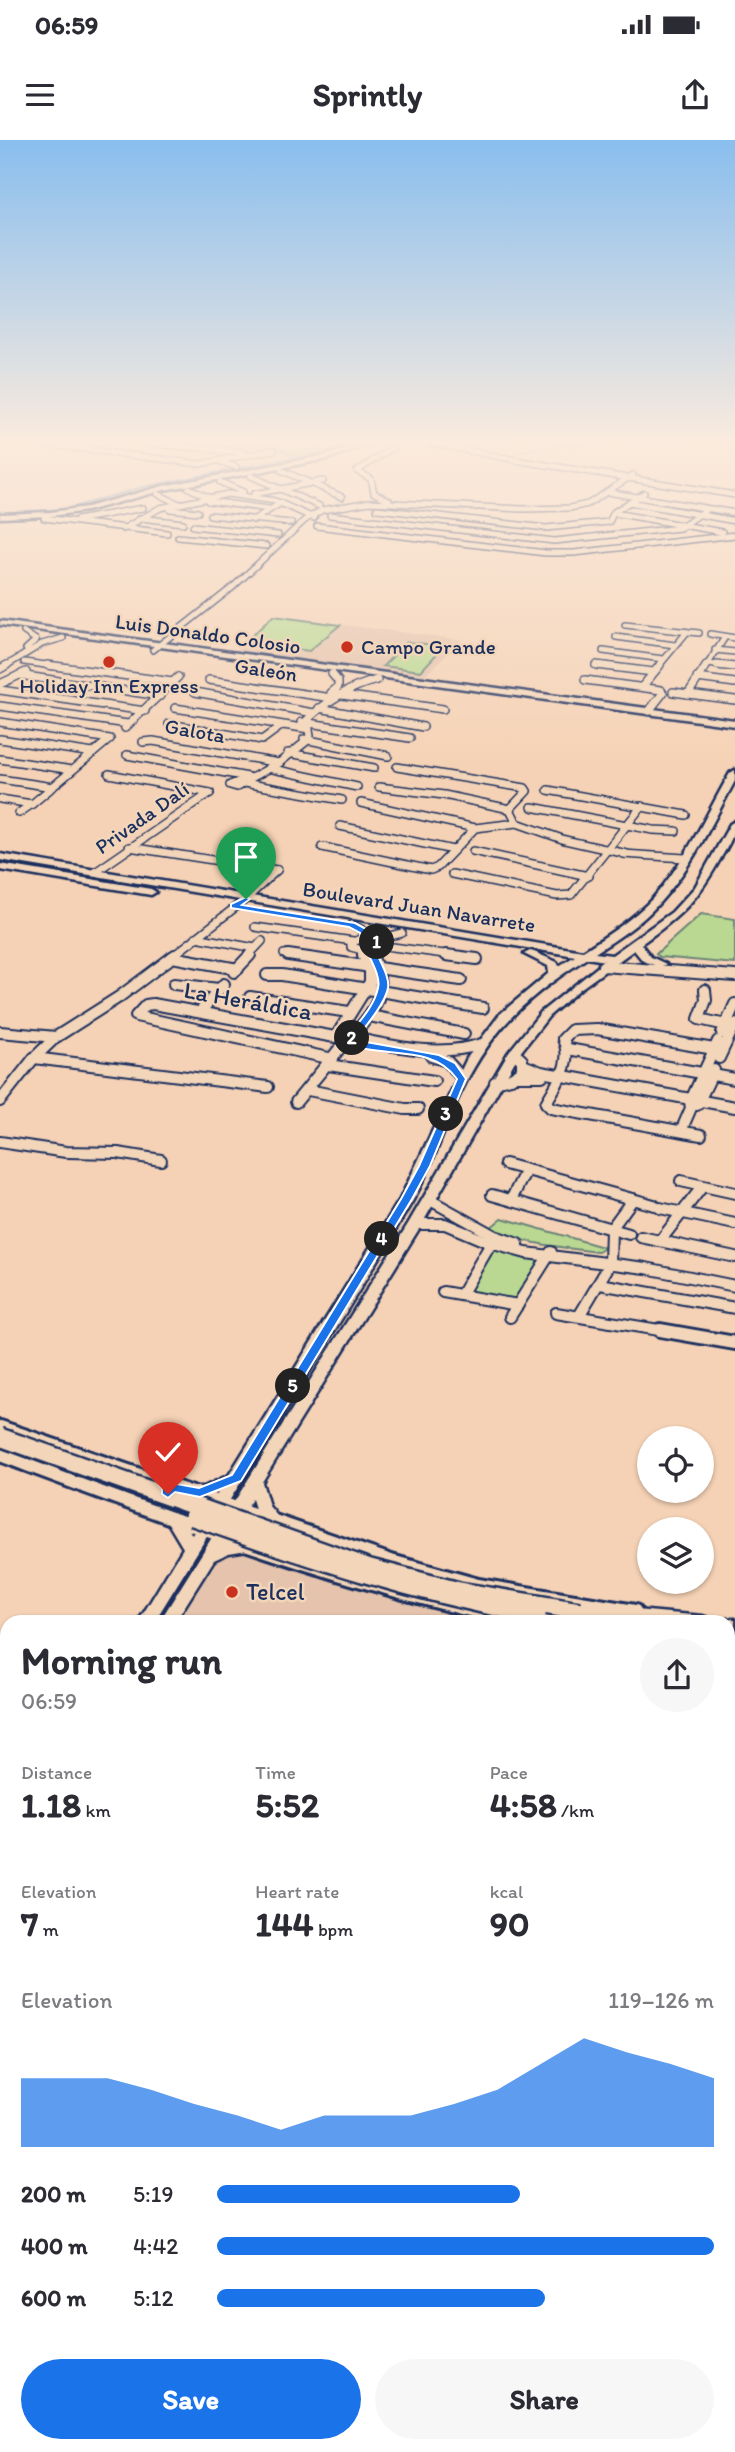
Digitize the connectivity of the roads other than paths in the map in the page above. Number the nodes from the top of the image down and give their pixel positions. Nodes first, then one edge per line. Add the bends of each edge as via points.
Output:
1 (276, 551) edge
2 (532, 551) edge
3 (579, 551) edge
4 (0, 623) edge
5 (625, 625) dead end
6 (0, 629) edge
7 (24, 632) junction
8 (687, 632) junction
9 (699, 633) dead end
10 (709, 634) dead end
11 (616, 637) dead end
12 (725, 637) junction
13 (63, 638) junction
14 (735, 638) edge
15 (158, 645) junction
16 (675, 645) junction
17 (715, 650) junction
18 (603, 651) dead end
19 (735, 652) edge
20 (663, 659) junction
21 (246, 660) junction
22 (18, 661) junction
23 (40, 664) junction
24 (707, 664) junction
25 (595, 665) dead end
26 (0, 667) edge
27 (735, 667) edge
28 (328, 672) junction
29 (653, 672) junction
30 (19, 675) junction
31 (697, 678) junction
32 (209, 680) dead end
33 (377, 680) junction
34 (585, 680) dead end
35 (427, 682) junction
36 (1, 683) edge
37 (735, 683) edge
38 (412, 685) junction
39 (642, 687) junction
40 (195, 692) dead end
41 (666, 692) junction
42 (332, 694) junction
43 (688, 694) junction
44 (160, 696) junction
45 (554, 699) junction
46 (735, 700) edge
47 (530, 701) junction
48 (0, 706) edge
49 (175, 708) dead end
50 (443, 709) dead end
51 (187, 710) junction
52 (315, 710) junction
53 (597, 710) junction
54 (145, 711) junction
55 (653, 712) junction
56 (0, 722) edge
57 (735, 723) edge
58 (281, 726) junction
59 (304, 726) junction
60 (423, 727) dead end
61 (123, 729) junction
62 (735, 729) edge
63 (410, 738) dead end
64 (110, 739) junction
65 (305, 739) junction
66 (0, 740) edge
67 (143, 742) dead end
68 (93, 753) junction
69 (287, 753) junction
70 (127, 755) dead end
71 (388, 756) dead end
72 (0, 759) edge
73 (271, 765) junction
74 (397, 767) dead end
75 (374, 768) dead end
76 (72, 770) junction
77 (735, 773) edge
78 (109, 774) dead end
79 (0, 779) edge
80 (243, 781) junction
81 (52, 787) junction
82 (357, 787) dead end
83 (379, 787) dead end
84 (548, 790) dead end
85 (0, 799) edge
86 (342, 800) dead end
87 (361, 803) dead end
88 (32, 804) junction
89 (642, 806) junction
90 (532, 807) dead end
91 (510, 809) junction
92 (19, 813) dead end
93 (687, 816) dead end
94 (513, 824) junction
95 (735, 824) edge
96 (340, 826) dead end
97 (627, 826) junction
98 (475, 828) junction
99 (676, 831) dead end
100 (129, 847) junction
101 (322, 847) dead end
102 (453, 850) junction
103 (473, 851) dead end
104 (607, 851) junction
105 (0, 857) edge
106 (685, 858) junction
107 (0, 867) edge
108 (94, 873) junction
109 (452, 874) dead end
110 (588, 876) junction
111 (246, 899) junction
112 (234, 906) junction
113 (352, 925) junction
114 (255, 927) dead end
115 (402, 933) junction
116 (196, 937) junction
117 (605, 940) junction
118 (370, 945) junction
119 (636, 945) junction
120 (548, 951) junction
121 (284, 954) dead end
122 (530, 954) junction
123 (583, 954) junction
124 (172, 957) junction
125 (477, 959) dead end
126 (571, 961) junction
127 (608, 963) junction
128 (660, 964) junction
129 (368, 967) junction
130 (379, 969) junction
131 (735, 969) edge
132 (554, 972) junction
133 (267, 975) dead end
134 (735, 976) edge
135 (461, 980) dead end
136 (174, 984) dead end
137 (367, 990) junction
138 (705, 990) dead end
139 (382, 992) junction
140 (250, 997) dead end
141 (735, 1004) edge
142 (484, 1008) dead end
143 (200, 1012) junction
144 (349, 1012) junction
145 (369, 1016) junction
146 (0, 1032) edge
147 (464, 1034) dead end
148 (336, 1036) junction
149 (55, 1037) junction
150 (349, 1040) junction
151 (482, 1044) junction
152 (721, 1046) edge
153 (568, 1049) junction
154 (514, 1053) junction
155 (735, 1053) edge
156 (442, 1056) junction
157 (34, 1058) junction
158 (331, 1062) junction
159 (523, 1065) junction
160 (516, 1076) junction
161 (561, 1077) junction
162 (461, 1079) junction
163 (735, 1079) edge
164 (434, 1081) dead end
165 (495, 1082) junction
166 (268, 1087) dead end
167 (307, 1090) junction
168 (2, 1095) edge
169 (296, 1102) dead end
170 (694, 1102) junction
171 (735, 1107) edge
172 (418, 1109) dead end
173 (681, 1131) junction
174 (701, 1135) dead end
175 (0, 1142) edge
176 (161, 1160) dead end
177 (505, 1164) dead end
178 (526, 1170) junction
179 (681, 1181) dead end
180 (702, 1187) junction
181 (735, 1193) edge
182 (492, 1195) dead end
183 (633, 1199) junction
184 (430, 1200) junction
185 (511, 1200) junction
186 (682, 1214) junction
187 (415, 1224) junction
188 (735, 1224) edge
189 (611, 1229) junction
190 (629, 1234) dead end
191 (641, 1237) dead end
192 (383, 1238) junction
193 (493, 1240) junction
194 (660, 1241) junction
195 (551, 1253) junction
196 (735, 1257) edge
197 (610, 1260) junction
198 (385, 1272) junction
199 (735, 1279) edge
200 (600, 1284) junction
201 (735, 1286) edge
202 (443, 1292) dead end
203 (461, 1295) junction
204 (518, 1305) junction
205 (735, 1308) edge
206 (556, 1313) dead end
207 (579, 1316) junction
208 (510, 1318) dead end
209 (735, 1343) edge
210 (0, 1427) edge
211 (0, 1437) edge
212 (0, 1447) edge
213 (0, 1455) edge
214 (236, 1478) junction
215 (256, 1483) junction
216 (165, 1484) junction
217 (185, 1492) junction
218 (222, 1503) junction
219 (139, 1506) junction
220 (239, 1509) junction
221 (173, 1518) junction
222 (274, 1522) junction
223 (212, 1533) junction
224 (304, 1533) junction
225 (247, 1545) junction
226 (200, 1553) junction
227 (283, 1558) junction
228 (151, 1615) edge
229 (170, 1615) edge
230 (505, 1615) edge
231 (514, 1615) edge
232 (576, 1615) edge
233 (654, 1615) edge

1 - 15 street
2 - 3 street
4 - 15 main road, Luis Donaldo Colosio
5 - 8 street
6 - 7 main road, Luis Donaldo Colosio
7 - 13 main road, Luis Donaldo Colosio
7 - 22 street via 36,641
8 - 9 street
8 - 16 street
10 - 12 street
11 - 16 street
12 - 14 street
12 - 17 street
13 - 15 main road, Luis Donaldo Colosio
13 - 22 street via 46,642
15 - 21 main road, Luis Donaldo Colosio
15 - 21 main road, Luis Donaldo Colosio via 219,659
16 - 20 street
17 - 19 street
17 - 24 street
18 - 20 street
20 - 29 street
21 - 28 main road, Luis Donaldo Colosio
21 - 28 main road, Luis Donaldo Colosio via 271,660
22 - 23 street
22 - 26 street
23 - 30 street
23 - 44 street via 176,680
24 - 27 street
24 - 31 street
25 - 29 street
28 - 33 main road
28 - 35 main road
28 - 42 street via 338,681
29 - 39 street
30 - 36 street
30 - 44 street
31 - 37 street
31 - 43 street
32 - 42 street, Galeón
33 - 38 main road
33 - 42 street
34 - 39 street
35 - 38 main road
35 - 45 main road
36 - 54 street
38 - 47 main road
39 - 41 street
40 - 52 street
41 - 43 street
41 - 55 street
42 - 50 street, Galeón
42 - 52 street
43 - 46 street
44 - 54 street
45 - 47 main road
45 - 55 main road
47 - 53 main road
48 - 61 street
49 - 51 street
51 - 58 street
51 - 58 street via 169,724 259,740
52 - 59 street
52 - 60 street
53 - 55 main road
53 - 62 main road
54 - 61 street
55 - 57 main road
56 - 64 street
58 - 59 street
59 - 63 street
59 - 65 street
61 - 64 street
64 - 68 street
65 - 69 street
65 - 71 street
66 - 68 street
67 - 73 street, Galota
68 - 76 street
69 - 73 street
69 - 75 street
70 - 80 street
72 - 76 street
73 - 80 street
73 - 82 street, Galota
74 - 91 street via 527,789
76 - 81 street
77 - 106 main road
78 - 100 street, Privada Dalí via 205,791
79 - 81 street
80 - 86 street
81 - 88 street
83 - 91 street
84 - 89 street
85 - 88 street
87 - 98 street
88 - 92 street
89 - 93 street
89 - 97 street
90 - 97 street
91 - 94 street
94 - 98 street
94 - 104 street via 544,841
95 - 119 main road via 699,888 676,915
96 - 102 street
97 - 99 street
97 - 104 street
98 - 102 street
100 - 108 street, Privada Dalí
100 - 111 street via 277,870
101 - 102 street via 434,869
103 - 110 street
104 - 106 street
104 - 110 street
105 - 108 main road, Boulevard Juan Navarrete
106 - 117 main road via 652,905
107 - 112 main road, Boulevard Juan Navarrete
108 - 111 main road, Boulevard Juan Navarrete
109 - 110 street via 557,896 575,893
111 - 112 street
111 - 120 main road, Boulevard Juan Navarrete
112 - 113 main road, Boulevard Juan Navarrete
112 - 116 street
113 - 115 main road, Boulevard Juan Navarrete
113 - 118 street via 363,931
114 - 118 street via 353,941 351,947
115 - 118 street via 386,935
115 - 122 main road, Boulevard Juan Navarrete
116 - 124 street
116 - 124 street via 259,944 236,970
117 - 120 main road
117 - 123 main road
118 - 125 street
118 - 129 street
118 - 130 street
119 - 127 main road
119 - 128 main road via 647,959
120 - 122 main road, Boulevard Juan Navarrete
120 - 123 main road, Boulevard Juan Navarrete
120 - 126 main road, Boulevard Juan Navarrete
121 - 129 street
122 - 132 main road via 553,964
123 - 126 main road
123 - 127 main road, Boulevard Juan Navarrete
124 - 149 street
126 - 127 main road, Boulevard Juan Navarrete
126 - 132 main road
127 - 128 street
127 - 134 street
127 - 154 main road via 545,1014
128 - 131 street
129 - 130 street
129 - 137 street via 372,978
130 - 135 street
130 - 139 street
132 - 151 main road via 503,1016
133 - 137 street
136 - 143 street via 222,987
137 - 139 street
137 - 144 street
138 - 152 street via 699,1019
139 - 142 street
139 - 145 street
140 - 144 street
141 - 152 street
143 - 148 street, La Heráldica
143 - 158 street, La Heráldica via 153,1004 136,1016
144 - 148 street
145 - 147 street
145 - 150 street
146 - 149 street
148 - 150 street, La Heráldica via 343,1034
149 - 157 street
150 - 156 street, La Heráldica
150 - 158 street
151 - 156 street
151 - 162 main road
152 - 153 street
152 - 153 street via 587,1028 565,1035
152 - 155 street
152 - 163 street
152 - 170 street
153 - 161 street
154 - 159 street
154 - 165 main road
156 - 162 street
157 - 166 street
157 - 168 street
158 - 164 street
158 - 167 street
159 - 160 street
159 - 161 street
160 - 161 street
160 - 165 street
161 - 170 street
161 - 173 street via 546,1102 548,1107
162 - 192 main road via 424,1166
165 - 184 main road
167 - 169 street
167 - 172 street
170 - 171 street
170 - 173 street
173 - 174 street
175 - 176 street
177 - 178 street
178 - 183 street
178 - 185 street
179 - 180 street
180 - 181 street
180 - 186 street
182 - 185 street
183 - 186 street
183 - 189 street
184 - 187 main road
184 - 193 street
185 - 189 street
186 - 188 street
186 - 194 street
187 - 193 street via 445,1224
187 - 198 main road
189 - 190 street
189 - 197 street
191 - 194 street
192 - 198 main road via 372,1266
192 - 214 main road
193 - 195 street
193 - 203 street
194 - 196 street
195 - 197 street
195 - 204 street
197 - 199 street
197 - 200 street
197 - 201 street
198 - 215 main road
200 - 205 street
200 - 207 street
202 - 203 street
203 - 204 street
204 - 208 street
206 - 207 street
207 - 209 street
210 - 216 street
211 - 232 main road, bridge via 370,1568
212 - 231 main road, bridge via 361,1575
213 - 219 street
214 - 217 main road via 206,1492
214 - 218 main road
215 - 220 main road
215 - 222 main road via 262,1508
216 - 217 street
216 - 219 street via 169,1490 163,1500
217 - 218 street
218 - 220 street
218 - 223 main road
219 - 221 street
220 - 222 street
220 - 223 main road
221 - 223 street
221 - 226 main road
222 - 224 street
223 - 225 street
223 - 226 main road
224 - 227 street via 286,1538 280,1551
224 - 233 street via 478,1585
225 - 226 main road
225 - 227 street
226 - 228 main road
226 - 229 main road
227 - 230 street via 429,1603

